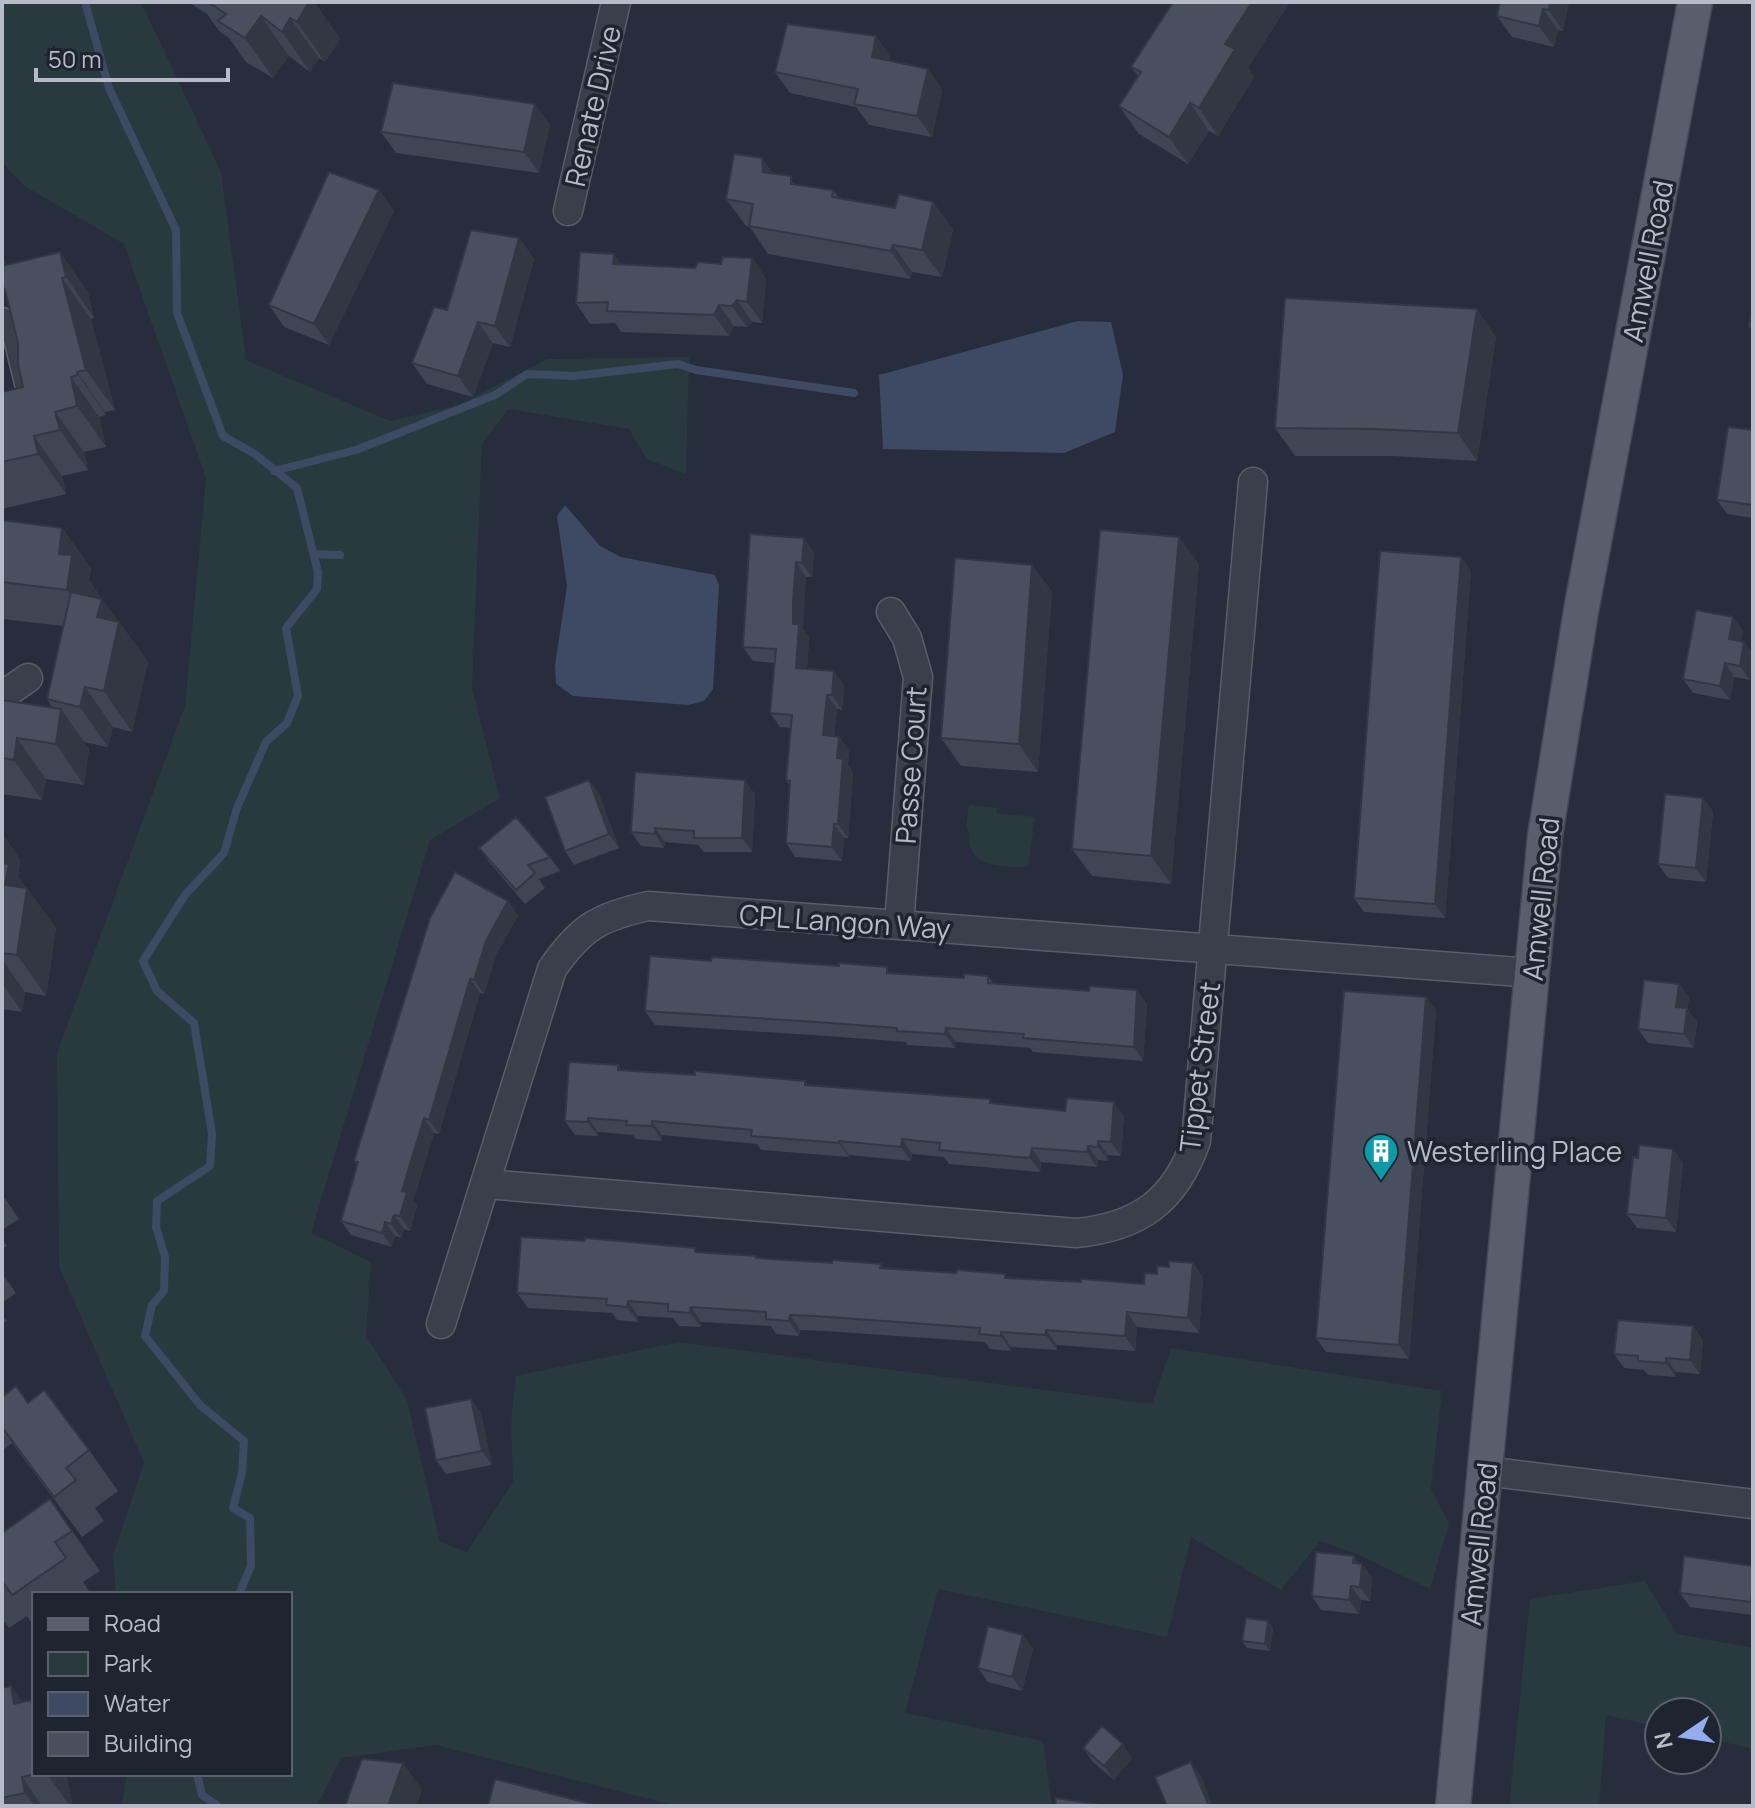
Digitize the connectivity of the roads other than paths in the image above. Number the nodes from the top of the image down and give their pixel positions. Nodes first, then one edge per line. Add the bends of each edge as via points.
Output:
1 (616, 2) edge
2 (1695, 2) edge
3 (568, 211) dead end
4 (2, 322) edge
5 (2, 420) edge
6 (1253, 482) dead end
7 (891, 612) dead end
8 (28, 678) dead end
9 (2, 696) edge
10 (899, 925) junction
11 (1213, 949) junction
12 (1532, 973) junction
13 (486, 1184) junction
14 (441, 1324) dead end
15 (1485, 1471) junction
16 (1753, 1504) edge
17 (1453, 1806) edge

1 - 3 street, Renate Drive
2 - 12 main road, Amwell Road via 1561,727
4 - 5 street via 17,334 30,404 19,417
6 - 11 street, Tippet Street
7 - 10 street, Passe Court via 907,638 918,677
8 - 9 street
10 - 11 street, CPL Langon Way
10 - 13 street, CPL Langon Way via 648,906 611,914 570,943 552,969
11 - 12 street, CPL Langon Way
11 - 13 street, Tippet Street via 1196,1141 1187,1166 1155,1207 1103,1230 966,1225
12 - 15 main road, Amwell Road
13 - 14 street, CPL Langon Way
15 - 16 street
15 - 17 main road, Amwell Road

